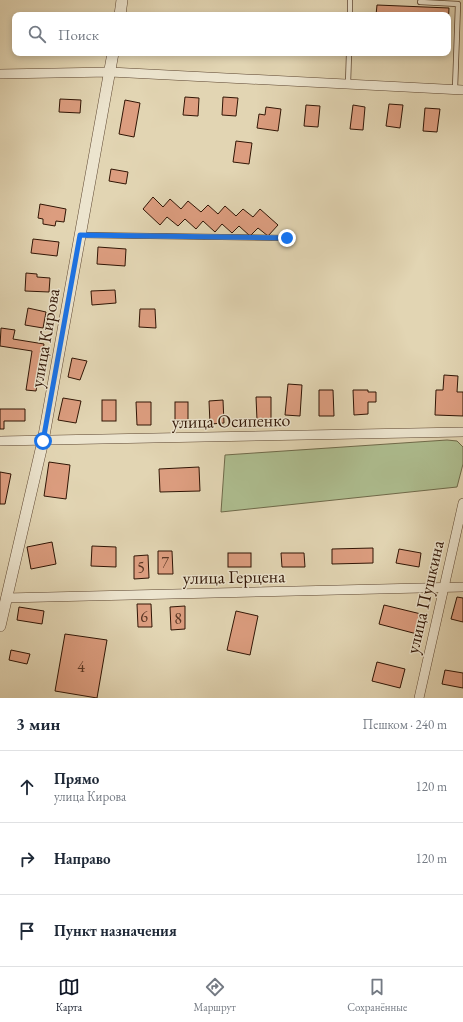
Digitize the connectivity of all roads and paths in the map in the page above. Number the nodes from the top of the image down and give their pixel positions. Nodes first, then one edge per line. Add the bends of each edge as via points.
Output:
1 (122, 0) edge
2 (350, 0) edge
3 (420, 2) dead end
4 (120, 12) edge
5 (350, 12) edge
6 (113, 56) edge
7 (348, 56) edge
8 (110, 72) junction
9 (0, 74) edge
10 (348, 84) junction
11 (459, 90) edge
12 (80, 235) junction
13 (287, 238) dead end
14 (463, 432) edge
15 (0, 441) edge
16 (43, 441) junction
17 (463, 504) edge
18 (463, 587) edge
19 (444, 588) junction
20 (6, 598) junction
21 (0, 626) edge
22 (419, 698) edge

1 - 4 street
2 - 5 lane
3 - 11 lane via 458,4
6 - 8 street, улица Кирова
7 - 10 lane
8 - 9 street
8 - 10 street
8 - 12 street, улица Кирова
10 - 11 street
12 - 13 lane
12 - 16 street, улица Кирова
14 - 16 street, улица Осипенко
15 - 16 street, улица Осипенко
16 - 20 street, улица Кирова
17 - 19 street, улица Пушкина
18 - 19 street, улица Герцена
19 - 20 street, улица Герцена
19 - 22 street, улица Пушкина
20 - 21 street, улица Кирова

